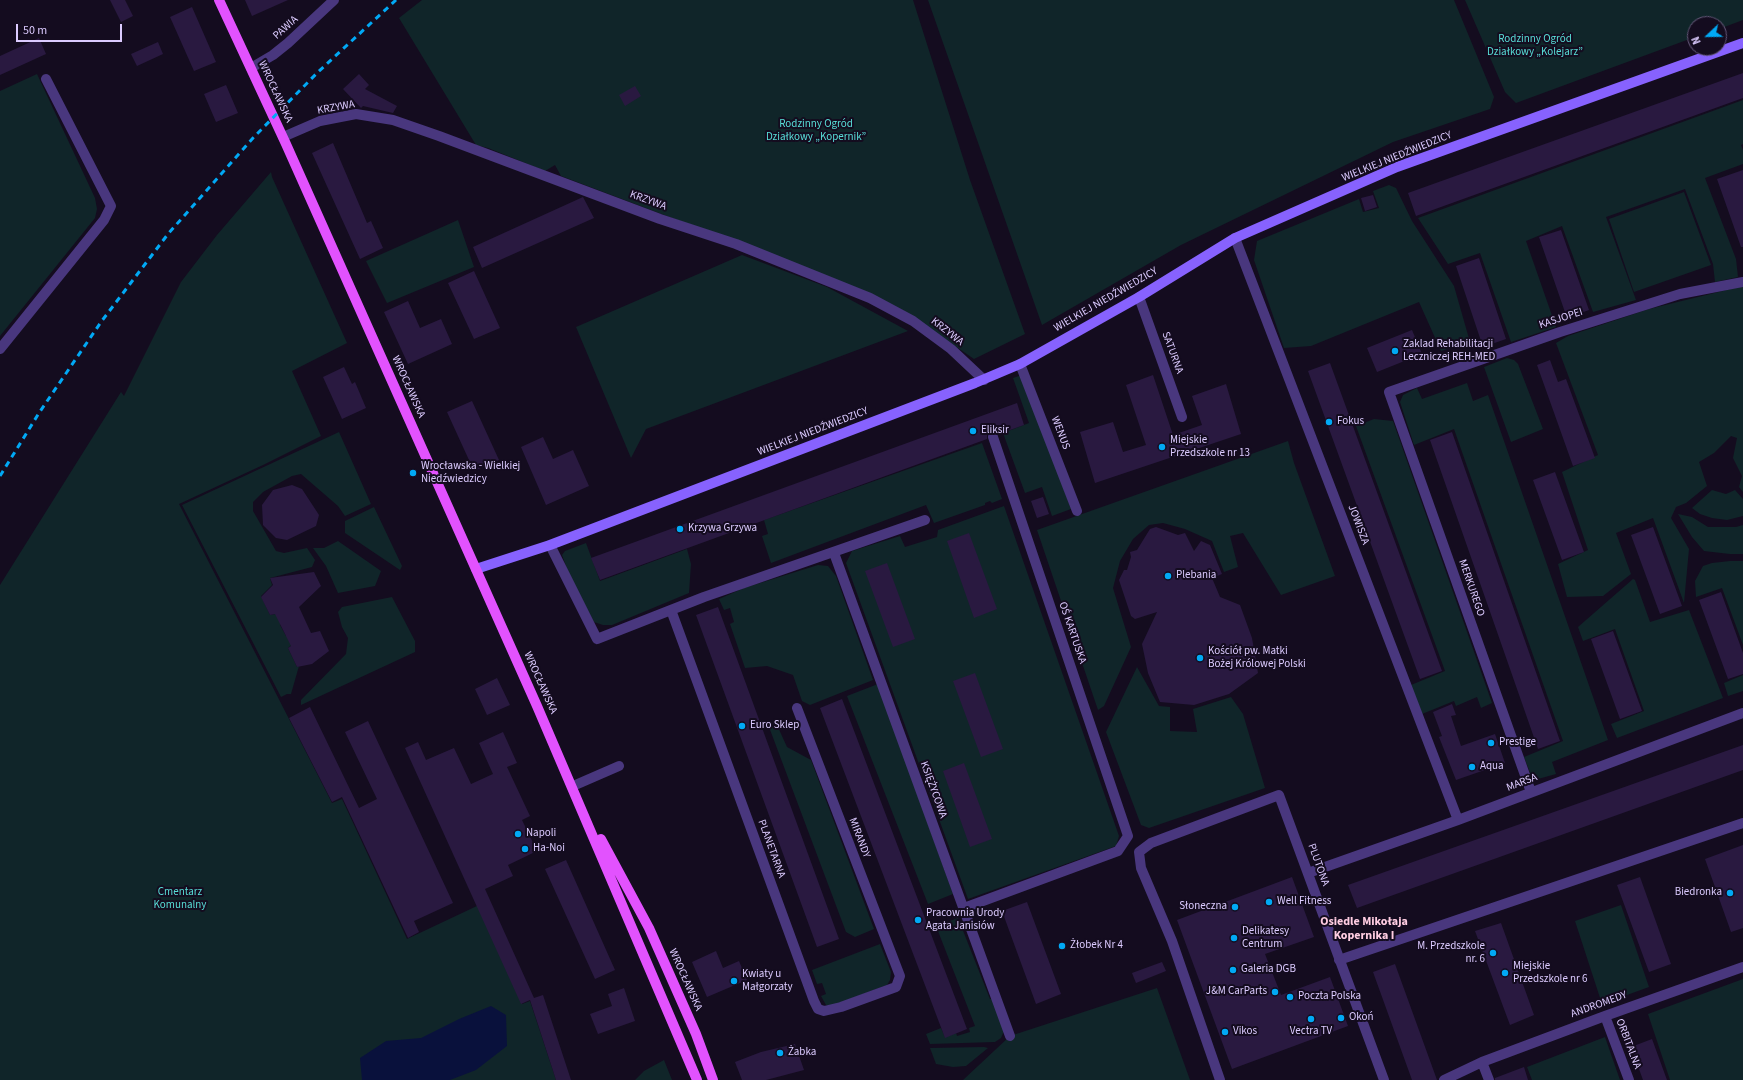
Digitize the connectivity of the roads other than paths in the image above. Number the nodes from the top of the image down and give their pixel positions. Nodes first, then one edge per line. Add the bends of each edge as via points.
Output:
1 (219, 0) edge
2 (334, 0) edge
3 (1743, 43) edge
4 (251, 68) junction
5 (46, 79) dead end
6 (283, 137) junction
7 (1235, 238) junction
8 (1743, 282) edge
9 (1139, 297) junction
10 (0, 349) edge
11 (1020, 364) junction
12 (984, 380) junction
13 (1389, 392) joint
14 (1182, 417) dead end
15 (992, 437) dead end
16 (1077, 511) dead end
17 (925, 520) dead end
18 (550, 544) junction
19 (834, 553) junction
20 (476, 569) junction
21 (671, 610) junction
22 (797, 708) dead end
23 (1743, 713) edge
24 (619, 766) dead end
25 (573, 786) junction
26 (1531, 792) junction
27 (1458, 820) junction
28 (1743, 822) edge
29 (1308, 873) junction
30 (964, 908) junction
31 (1339, 960) junction
32 (1743, 966) edge
33 (900, 976) joint
34 (1605, 1016) junction
35 (1010, 1036) dead end
36 (1482, 1062) junction
37 (697, 1080) edge
38 (713, 1080) edge
39 (1220, 1080) edge
40 (1384, 1080) edge
41 (1444, 1080) edge
42 (1489, 1080) edge
43 (1629, 1080) edge

1 - 4 main road, WROCŁAWSKA
2 - 4 street, PAWIA via 288,43
3 - 7 street, WIELKIEJ NIEDŹWIEDZICY via 1398,168
4 - 6 main road, WROCŁAWSKA
5 - 10 street via 110,206 104,220
6 - 12 street, KRZYWA via 320,121 356,114 393,120 660,219 736,244 870,298 926,330 951,348
6 - 20 main road, WROCŁAWSKA
7 - 9 street, WIELKIEJ NIEDŹWIEDZICY
7 - 27 street, JOWISZA
8 - 13 street, KASJOPEI via 1680,294 1560,332
9 - 11 street, WIELKIEJ NIEDŹWIEDZICY
9 - 14 street, SATURNA
11 - 12 street, WIELKIEJ NIEDŹWIEDZICY
11 - 16 street, WENUS
12 - 18 street, WIELKIEJ NIEDŹWIEDZICY
13 - 26 street, MERKUREGO
15 - 30 street, OŚ KARTUSKA via 1128,836 1118,851
17 - 19 street
18 - 20 street, WIELKIEJ NIEDŹWIEDZICY
18 - 21 street via 597,639
19 - 21 street
19 - 30 street, KSIĘŻYCOWA
20 - 25 main road, WROCŁAWSKA
21 - 33 street, PLANETARNA via 818,1008 824,1011 841,1007 896,987
22 - 33 street, MIRANDY
23 - 26 street, MARSA
24 - 25 street
25 - 37 main road, WROCŁAWSKA
25 - 38 main road, WROCŁAWSKA via 649,928 696,1034
26 - 27 street, MARSA
27 - 29 street, MARSA
28 - 31 street
29 - 31 street, PLUTONA
29 - 39 street, PLUTONA via 1279,794 1151,843 1139,852 1141,868 1172,941
30 - 35 street, KSIĘŻYCOWA
31 - 40 street, PLUTONA
32 - 34 street, ANDROMEDY
34 - 36 street, ANDROMEDY
34 - 43 street, ORBITALNA
36 - 41 street, ANDROMEDY
36 - 42 street

